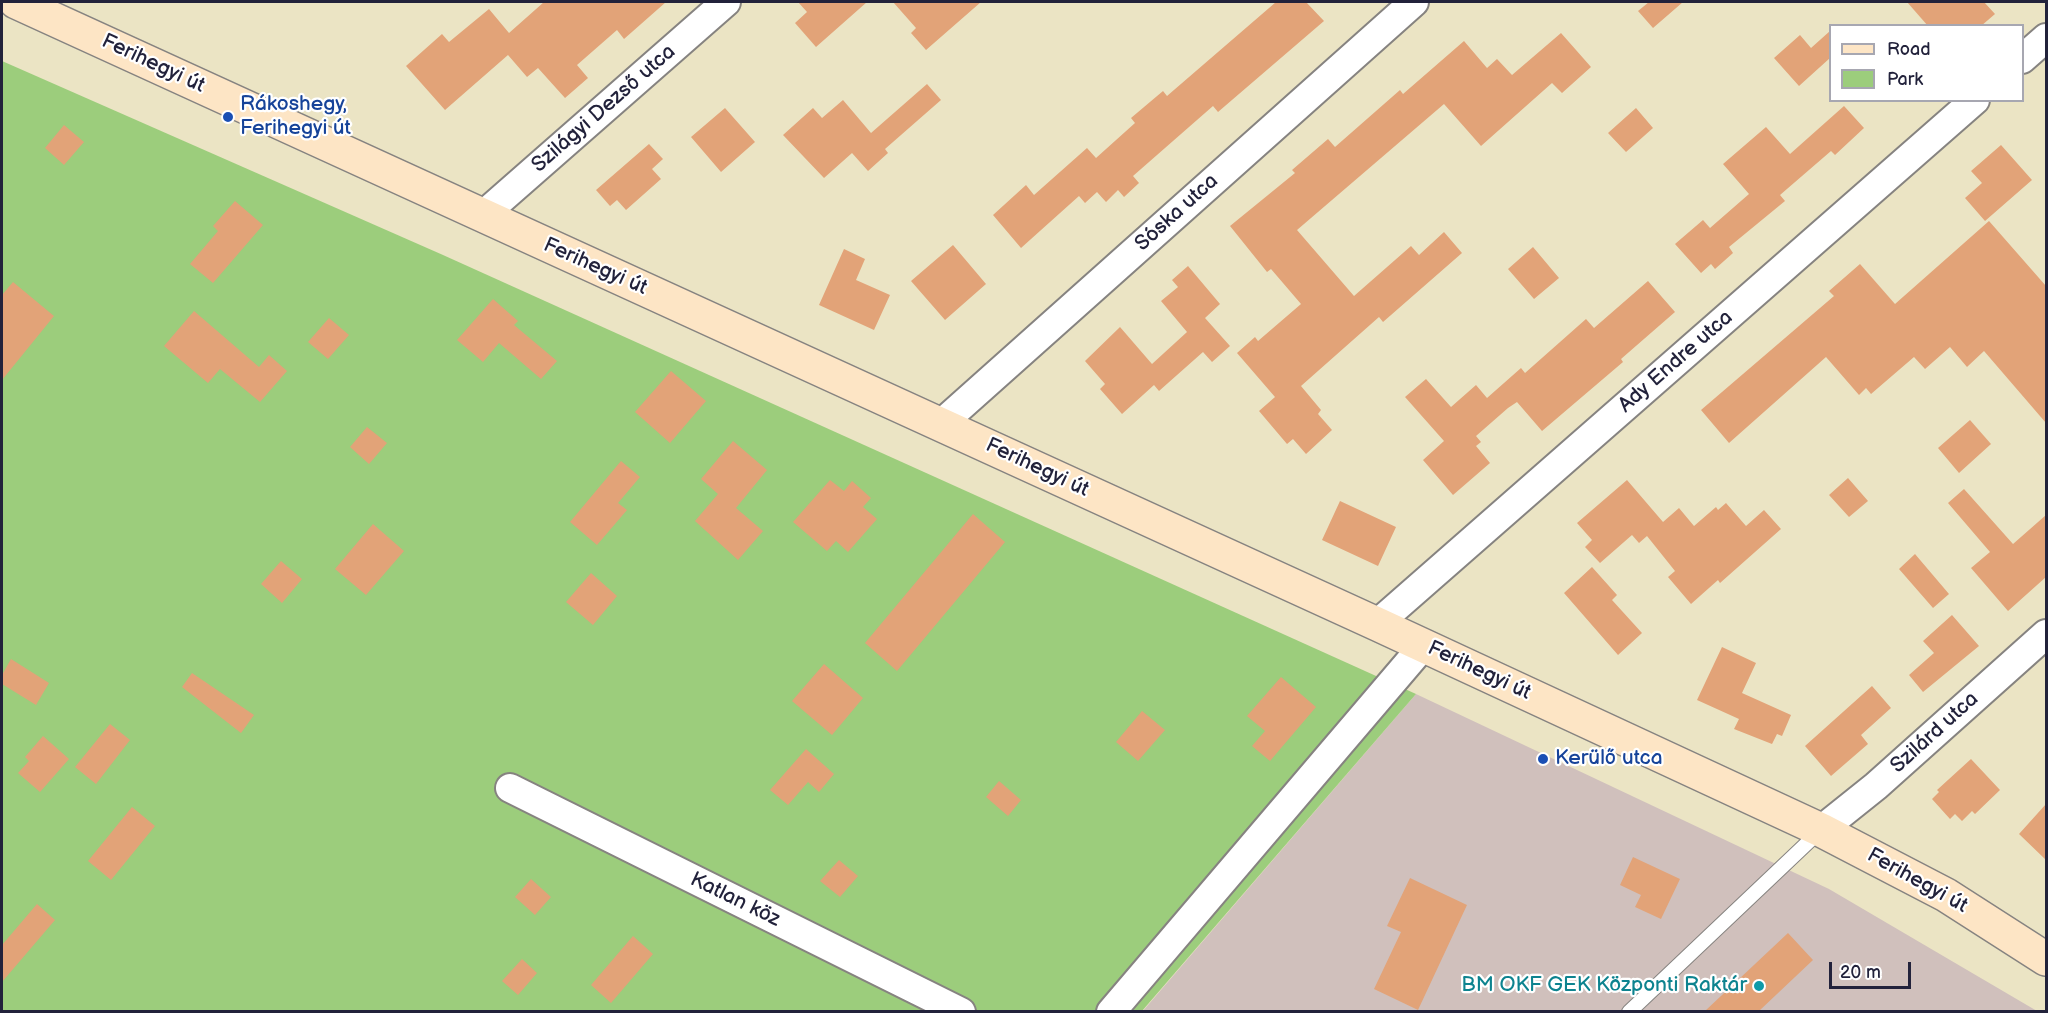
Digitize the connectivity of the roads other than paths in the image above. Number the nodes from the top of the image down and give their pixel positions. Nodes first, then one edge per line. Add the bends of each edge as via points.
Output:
1 (726, 2) edge
2 (1414, 2) edge
3 (35, 5) edge
4 (2046, 38) edge
5 (2024, 57) edge
6 (1973, 102) edge
7 (482, 216) junction
8 (941, 424) junction
9 (1377, 624) junction
10 (2046, 634) edge
11 (1423, 646) junction
12 (510, 788) dead end
13 (1821, 830) junction
14 (2046, 959) edge
15 (961, 1011) edge
16 (1111, 1011) edge
17 (1629, 1011) edge

1 - 7 street, Szilágyi Dezső utca
2 - 8 street, Sóska utca
3 - 7 main road, Ferihegyi út
4 - 5 street
6 - 9 street, Ady Endre utca
7 - 8 main road, Ferihegyi út
8 - 9 main road, Ferihegyi út
9 - 11 main road, Ferihegyi út
10 - 13 street, Szilárd utca
11 - 13 main road, Ferihegyi út
11 - 16 street
12 - 15 street, Katlan köz
13 - 14 main road, Ferihegyi út via 1946,894
13 - 17 lane

